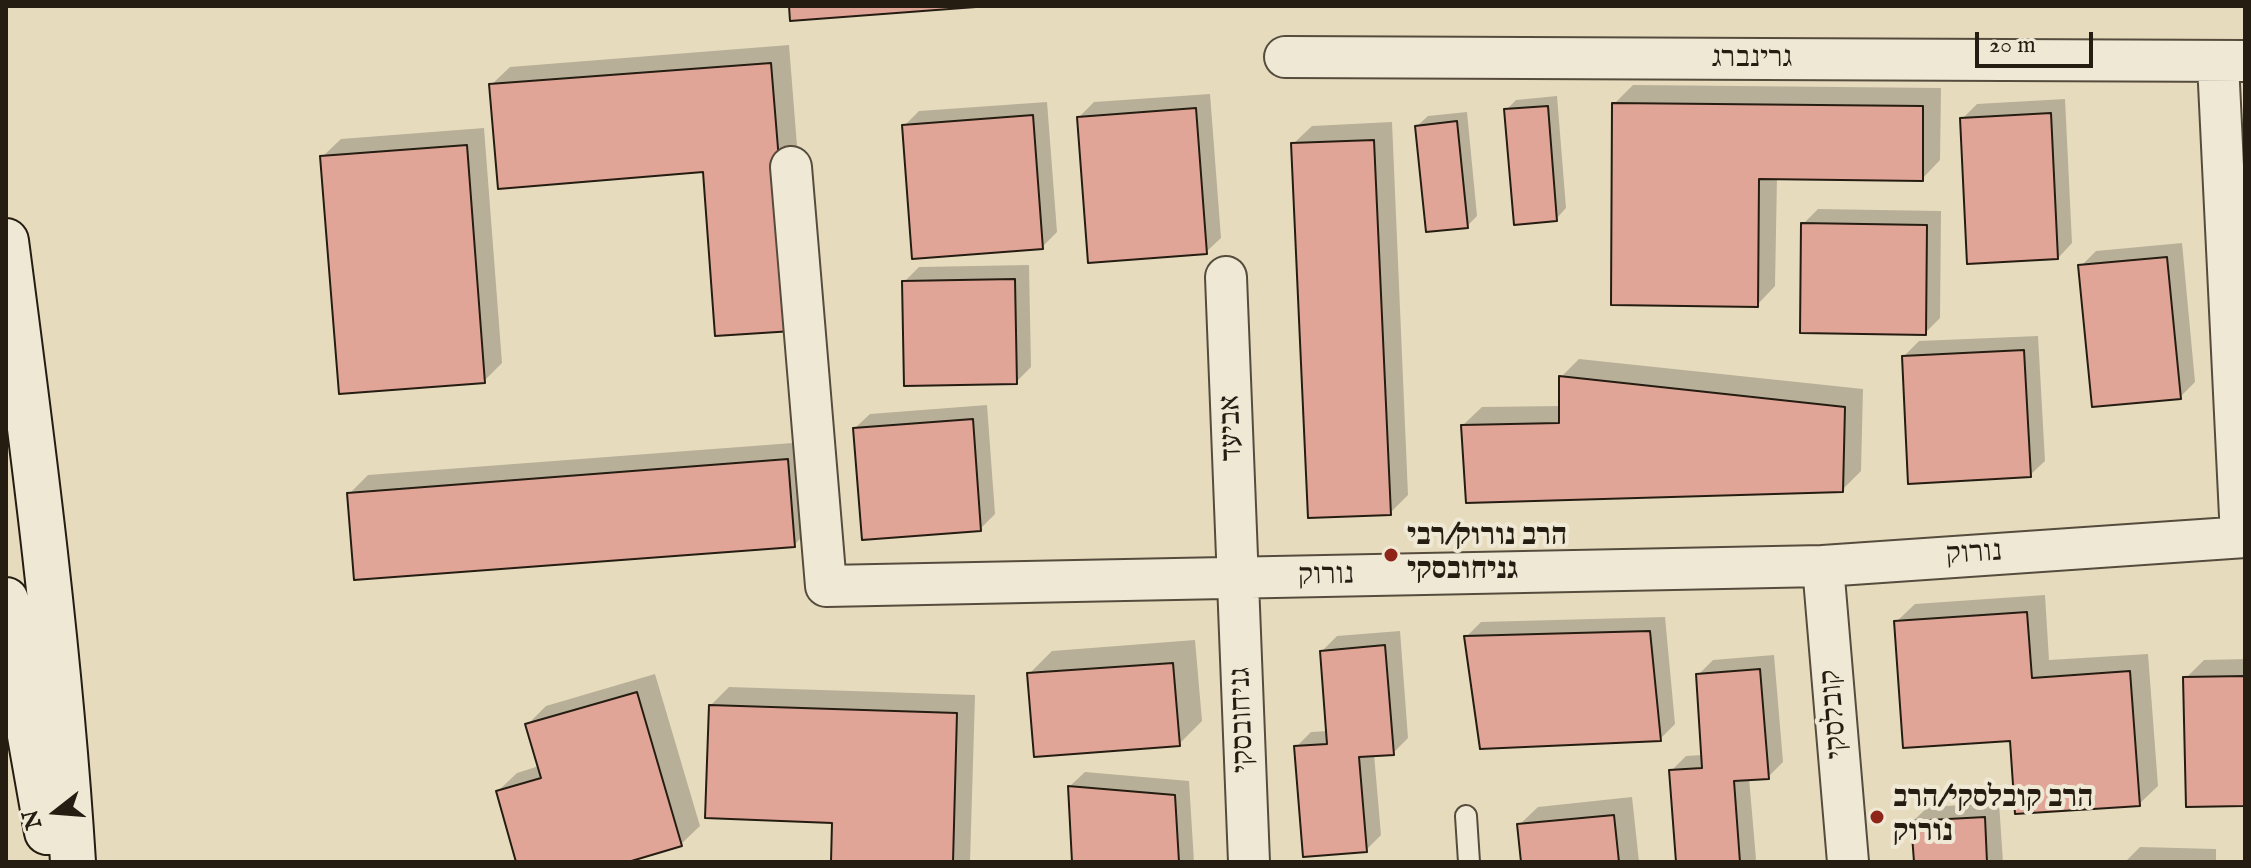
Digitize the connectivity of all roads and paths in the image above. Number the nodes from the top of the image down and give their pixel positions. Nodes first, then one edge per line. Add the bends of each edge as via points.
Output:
1 (1285, 57) dead end
2 (2231, 62) edge
3 (791, 167) dead end
4 (6, 241) edge
5 (1226, 277) dead end
6 (2243, 537) edge
7 (1823, 566) junction
8 (1239, 578) junction
9 (6, 600) edge
10 (1466, 816) dead end
11 (53, 862) edge
12 (73, 862) edge
13 (1249, 862) edge
14 (1469, 862) edge
15 (1848, 862) edge

1 - 2 street, גרינברג
2 - 6 street, גרינברג
3 - 8 street, נורוק via 826,586
4 - 12 main road via 63,710
5 - 8 street, אביעד
6 - 7 street, נורוק
7 - 8 street, נורוק
7 - 15 street, קובלסקי
8 - 13 street, גניחובסקי
9 - 11 main road
10 - 14 lane

